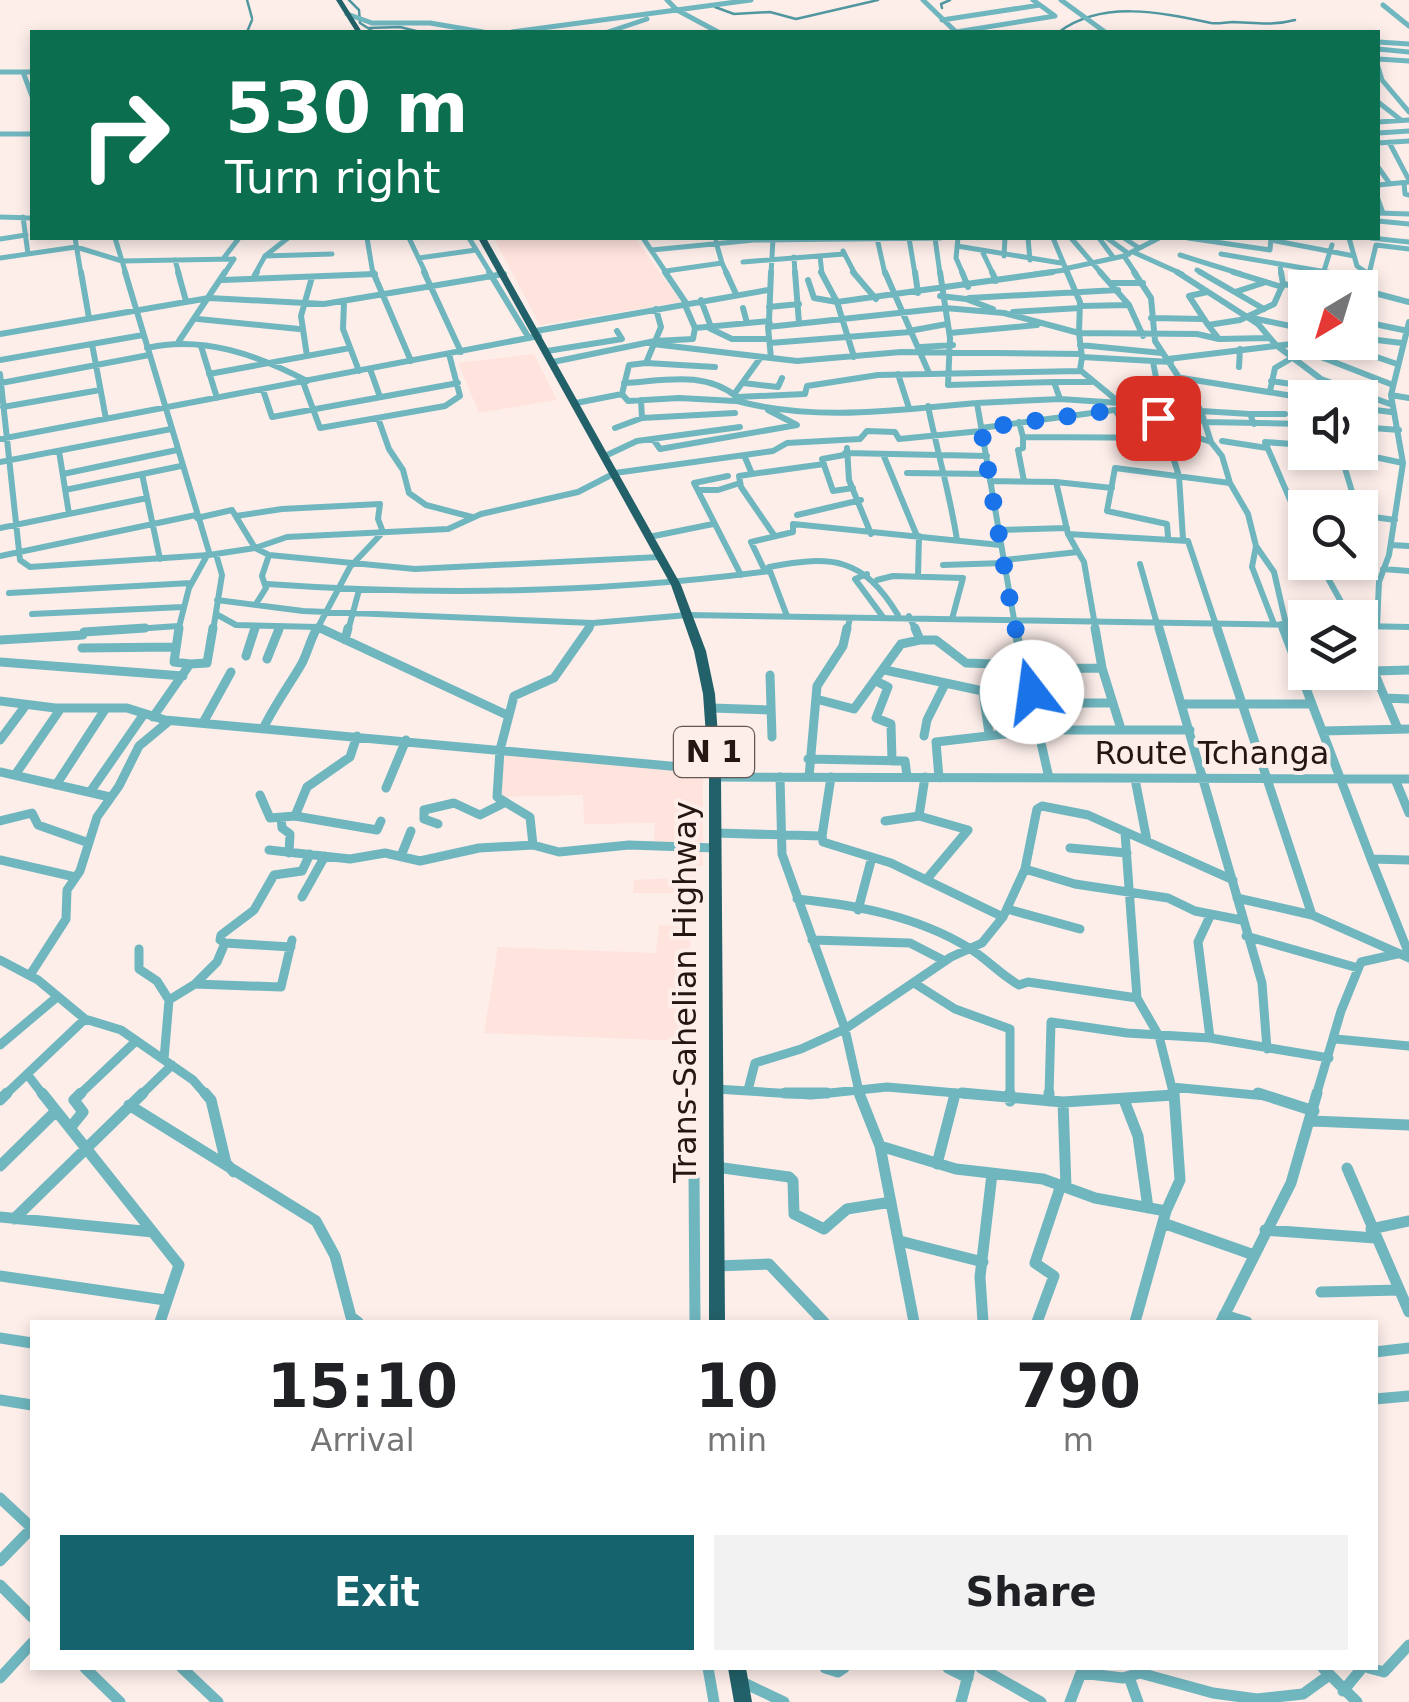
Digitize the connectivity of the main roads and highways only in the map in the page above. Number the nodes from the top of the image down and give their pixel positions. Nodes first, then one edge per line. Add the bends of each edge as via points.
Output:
1 (339, 0) edge
2 (357, 30) edge
3 (479, 244) edge
4 (717, 1320) edge
5 (738, 1674) edge
6 (743, 1702) edge

1 - 2 highway
3 - 4 highway, Trans-Sahelian Highway / N 1 via 676,585 712,708
5 - 6 highway

